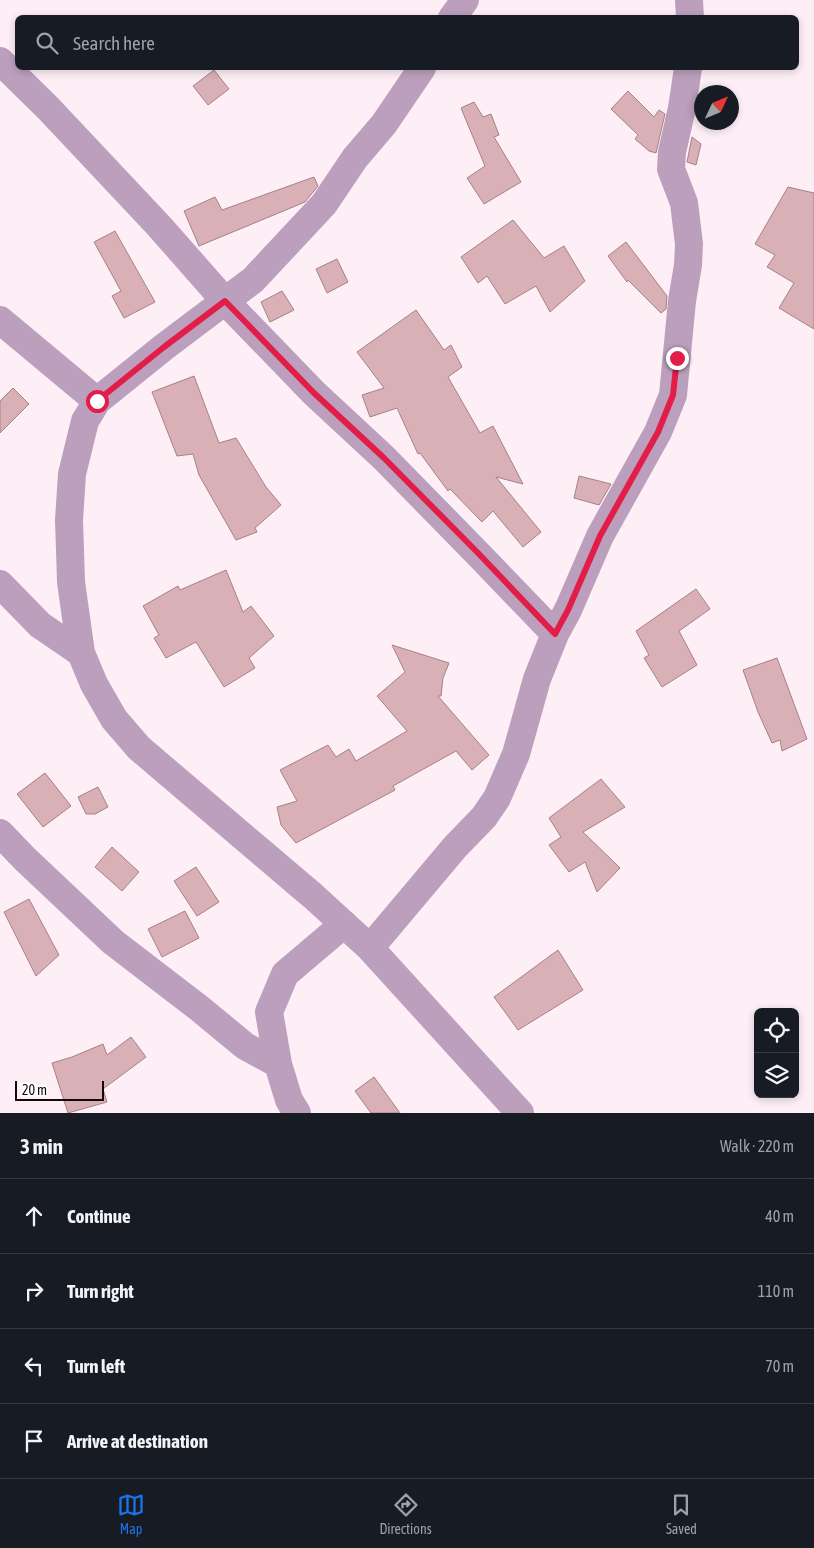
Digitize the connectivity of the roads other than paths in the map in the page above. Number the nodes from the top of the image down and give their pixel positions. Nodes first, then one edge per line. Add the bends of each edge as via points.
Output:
1 (465, 0) edge
2 (689, 0) edge
3 (454, 15) edge
4 (690, 15) edge
5 (0, 61) edge
6 (421, 70) edge
7 (688, 70) edge
8 (225, 301) junction
9 (0, 320) edge
10 (97, 401) junction
11 (0, 584) edge
12 (555, 634) junction
13 (81, 653) junction
14 (0, 832) edge
15 (344, 924) junction
16 (370, 948) junction
17 (278, 1064) junction
18 (297, 1113) edge
19 (520, 1113) edge

1 - 3 street
2 - 4 street
5 - 8 street via 159,226
6 - 8 street via 324,204 253,280
7 - 12 street via 671,169 684,203 689,244 673,395 658,432 600,536
8 - 10 street
8 - 12 street
9 - 10 street
10 - 13 street via 85,421 78,446 72,474 69,520 71,582
11 - 13 street via 40,625
12 - 16 street via 537,679 516,754 497,798
13 - 15 street via 114,719 139,748
14 - 17 street via 113,942 244,1046
15 - 16 street
15 - 17 street via 285,974 269,1012
16 - 19 street
17 - 18 street via 289,1100

